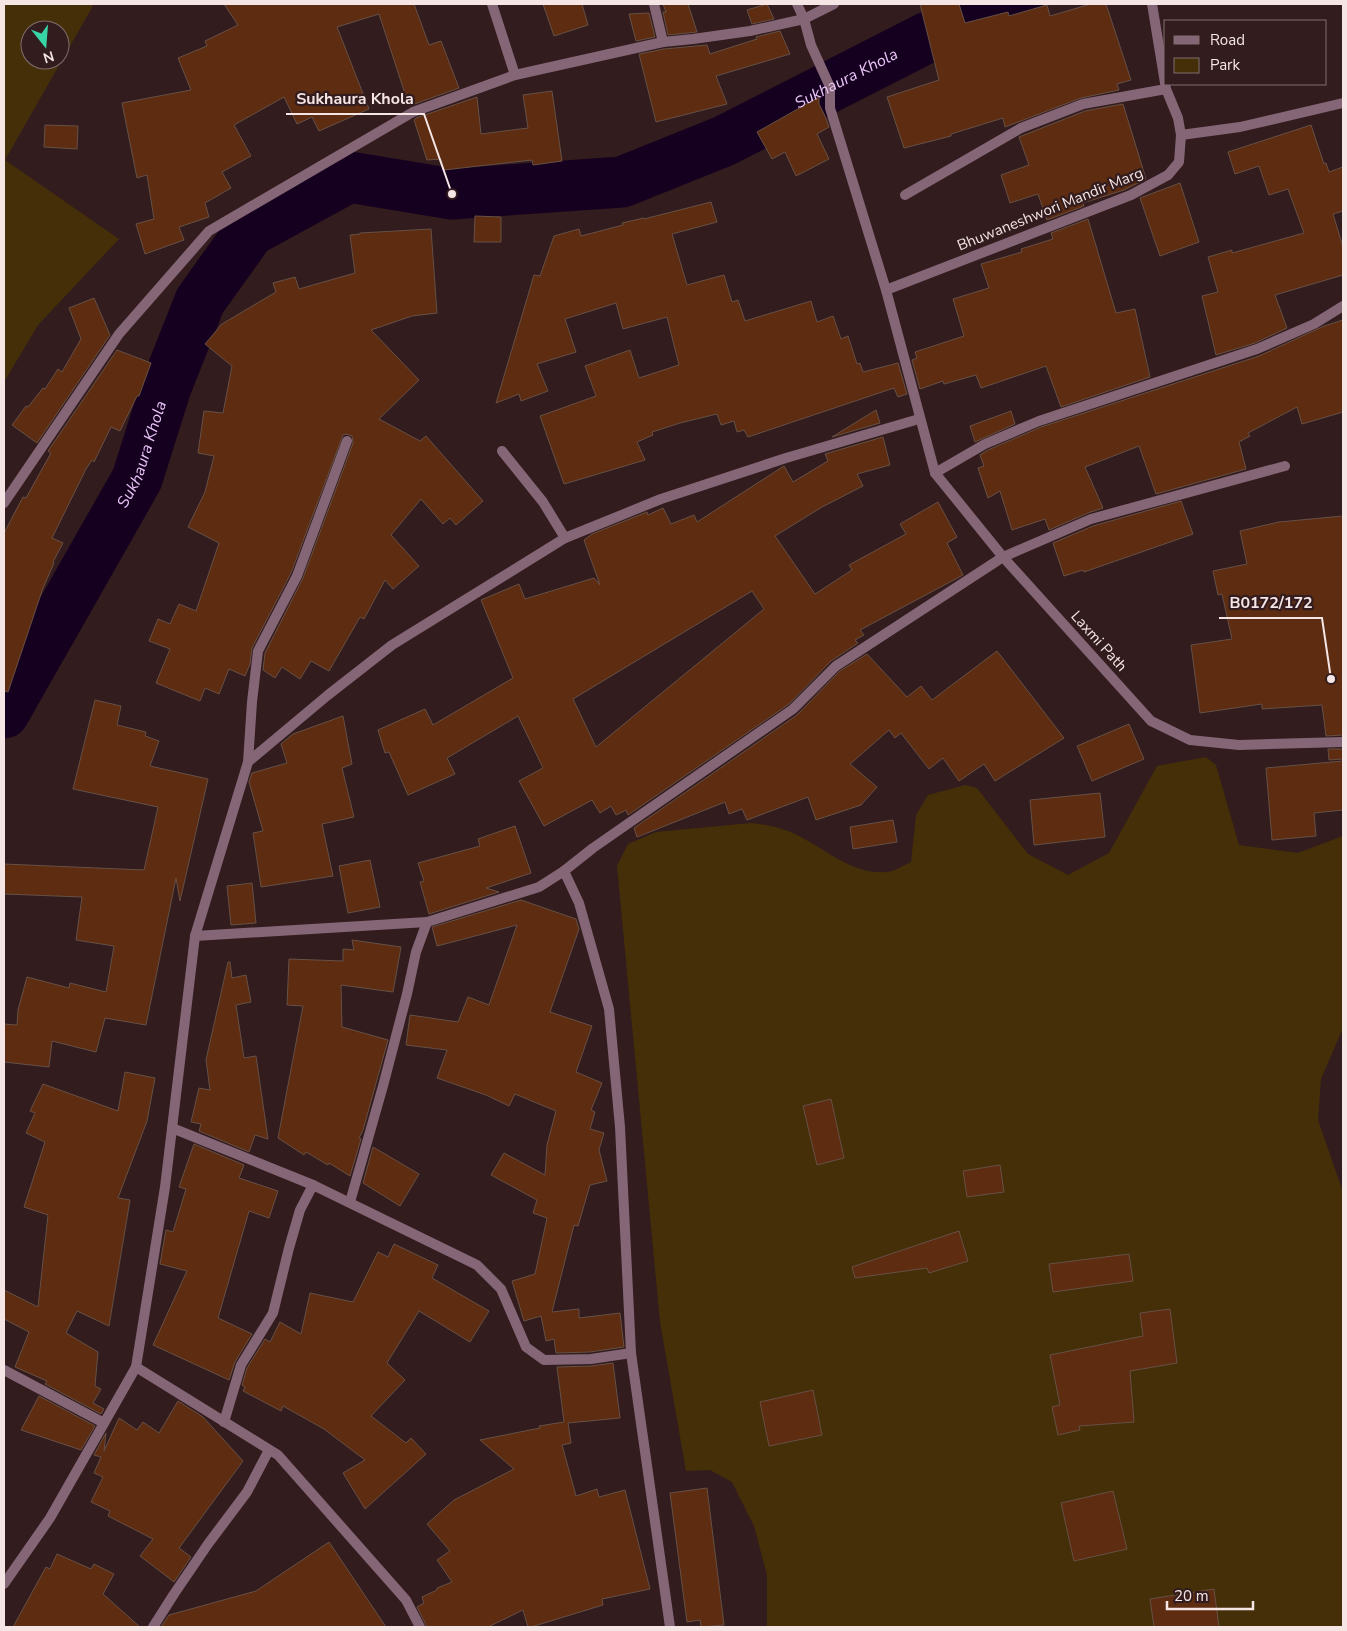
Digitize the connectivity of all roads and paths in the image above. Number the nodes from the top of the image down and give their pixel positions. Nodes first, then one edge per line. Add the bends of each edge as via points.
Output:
1 (492, 4) edge
2 (654, 4) edge
3 (797, 4) edge
4 (834, 4) edge
5 (1152, 4) edge
6 (804, 19) junction
7 (663, 42) junction
8 (515, 75) junction
9 (1164, 77) edge
10 (1165, 85) edge
11 (1166, 89) junction
12 (1343, 103) edge
13 (1181, 135) junction
14 (905, 195) dead end
15 (886, 290) junction
16 (1343, 306) edge
17 (920, 419) junction
18 (347, 441) dead end
19 (502, 451) dead end
20 (1285, 466) dead end
21 (935, 473) junction
22 (4, 503) edge
23 (566, 538) junction
24 (1003, 557) junction
25 (1343, 742) edge
26 (248, 762) junction
27 (564, 871) junction
28 (427, 922) junction
29 (195, 936) junction
30 (172, 1128) junction
31 (313, 1185) junction
32 (350, 1202) junction
33 (631, 1354) junction
34 (136, 1368) junction
35 (4, 1370) edge
36 (224, 1422) junction
37 (104, 1423) junction
38 (269, 1450) junction
39 (4, 1584) edge
40 (153, 1627) edge
41 (420, 1627) edge
42 (670, 1627) edge

1 - 8 street
2 - 7 street
3 - 6 street, Laxmi Path
4 - 6 street
5 - 9 street, Bhuwaneshwori Mandir Marg
6 - 7 street via 750,31
6 - 15 street, Laxmi Path via 811,45 830,86 830,108
7 - 8 street
8 - 22 street via 413,112 209,231 119,334
10 - 11 street, Bhuwaneshwori Mandir Marg
11 - 13 street, Bhuwaneshwori Mandir Marg
11 - 14 street via 1083,104 1021,128
12 - 13 street via 1240,127
13 - 15 street, Bhuwaneshwori Mandir Marg via 1179,162 1168,175 1132,195
15 - 17 street, Laxmi Path
16 - 21 street via 1314,324 1257,349 1039,421 985,444
17 - 21 street, Laxmi Path
17 - 23 street via 786,458 661,500
18 - 26 street via 297,576 258,651
19 - 23 street via 543,502
20 - 24 street via 1091,520
21 - 24 street, Laxmi Path
23 - 26 street via 392,645
24 - 25 street, Laxmi Path via 1151,721 1190,740 1239,745
24 - 27 street via 836,666 793,709 592,848
26 - 29 street
27 - 28 street via 539,887
27 - 33 street via 579,903 609,1009 620,1127
28 - 29 street
28 - 32 street via 416,952
29 - 30 street
30 - 31 street
30 - 34 street
31 - 32 street
31 - 36 street via 300,1210 273,1313 241,1365
32 - 33 street via 478,1265 501,1289 526,1347 544,1360
33 - 42 street
34 - 36 street
34 - 37 street
35 - 37 street
36 - 38 street
37 - 39 street via 50,1518
38 - 40 street via 248,1492 203,1551
38 - 41 street via 278,1455 406,1600

